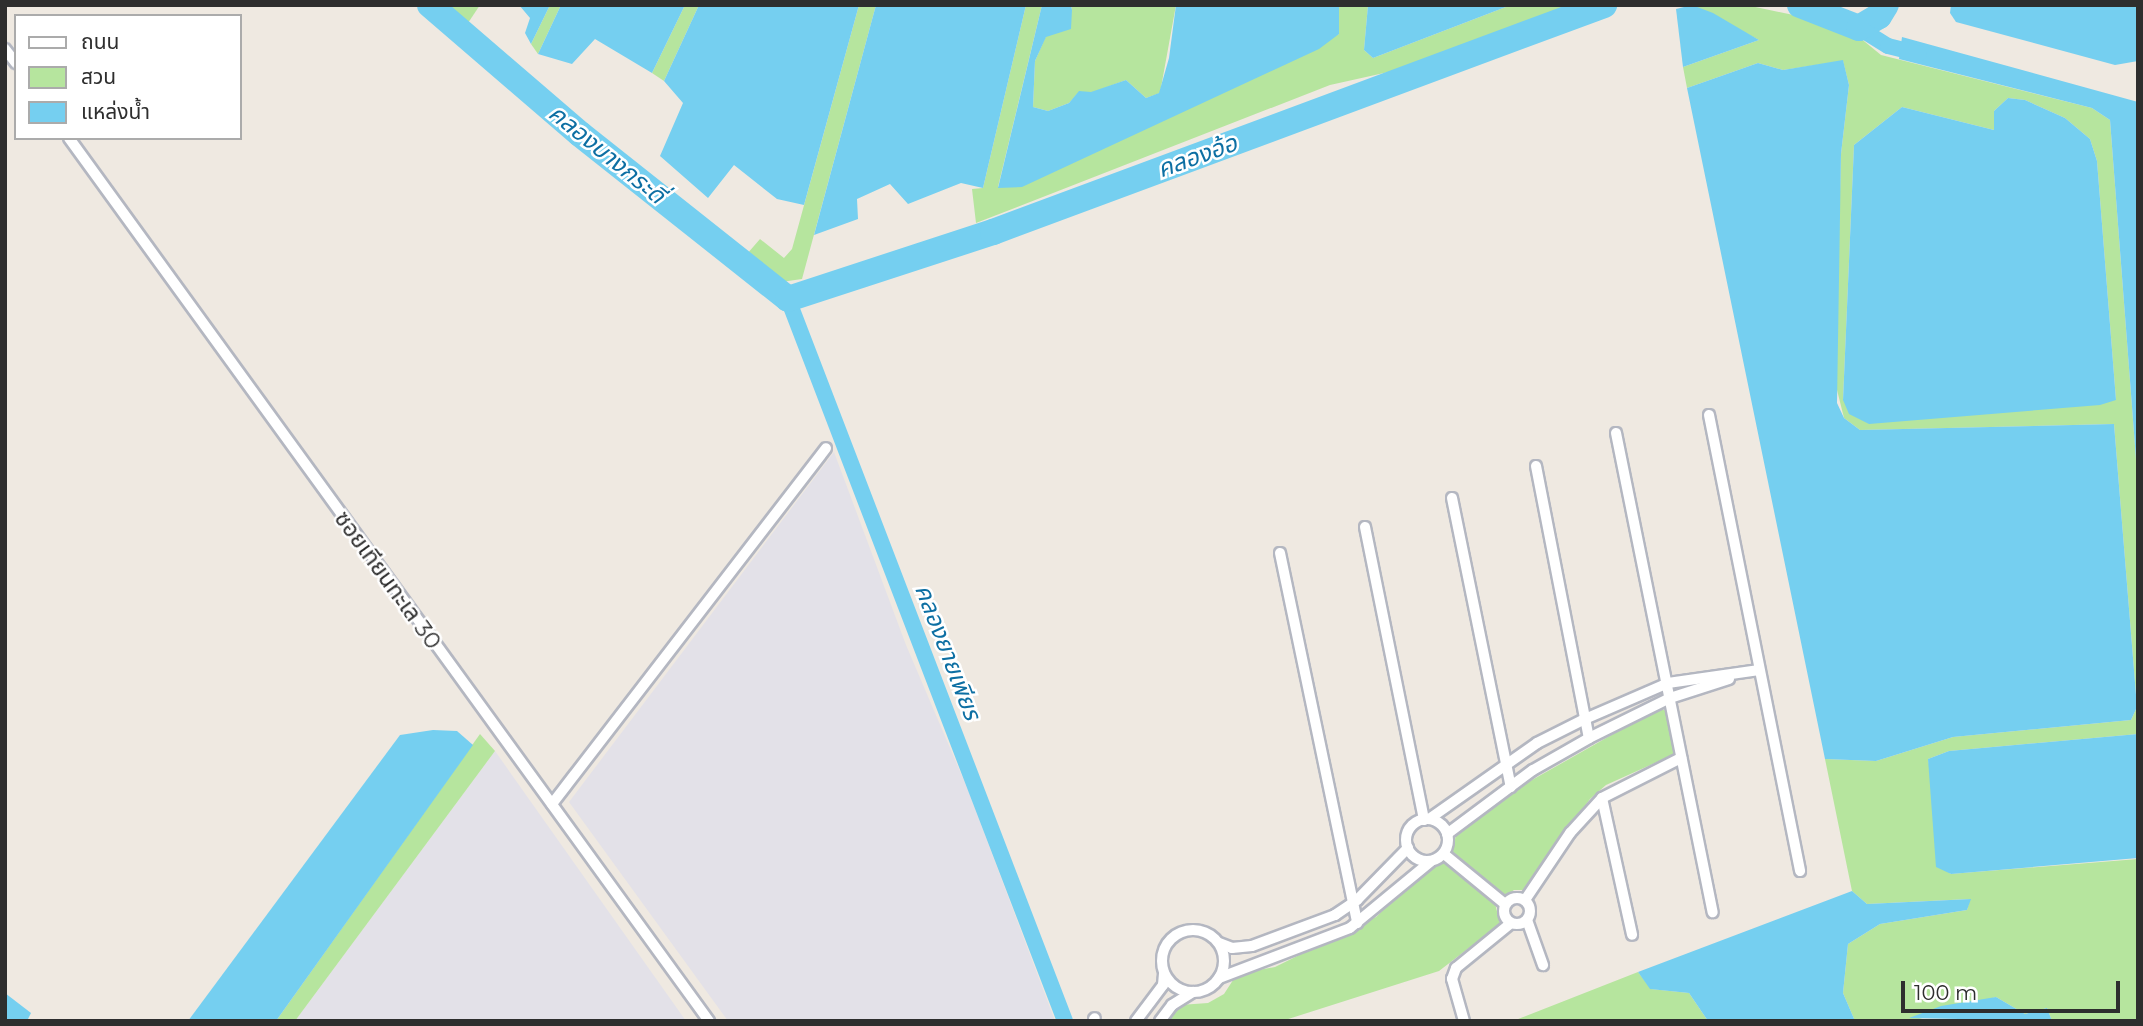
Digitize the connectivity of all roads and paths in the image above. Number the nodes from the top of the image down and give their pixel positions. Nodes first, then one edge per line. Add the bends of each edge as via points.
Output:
1 (70, 140) edge
2 (1709, 415) dead end
3 (1616, 433) dead end
4 (825, 448) dead end
5 (1536, 466) dead end
6 (1452, 498) dead end
7 (1365, 527) dead end
8 (1280, 554) dead end
9 (1759, 670) junction
10 (1668, 683) junction
11 (1670, 698) junction
12 (1585, 719) junction
13 (1589, 738) junction
14 (1681, 758) junction
15 (1506, 765) junction
16 (1511, 787) junction
17 (1602, 798) junction
18 (552, 804) junction
19 (1427, 820) junction
20 (1447, 834) junction
21 (1408, 848) junction
22 (1444, 854) junction
23 (1430, 862) junction
24 (1800, 871) dead end
25 (1525, 900) junction
26 (1352, 904) junction
27 (1505, 904) junction
28 (1713, 912) dead end
29 (1527, 920) junction
30 (1357, 923) junction
31 (1511, 923) junction
32 (1632, 935) dead end
33 (1219, 943) junction
34 (1543, 965) dead end
35 (1164, 972) junction
36 (1219, 978) junction
37 (1194, 992) junction
38 (709, 1021) edge
39 (1136, 1021) edge
40 (1160, 1021) edge
41 (1464, 1021) edge

1 - 18 street, ซอยเทียนทะเล 30
2 - 9 street
3 - 10 street
4 - 18 street
5 - 12 street
6 - 15 street
7 - 19 street
8 - 26 street
9 - 10 street
9 - 11 street
9 - 24 street
10 - 11 street
10 - 12 street
11 - 13 street
11 - 14 street
12 - 13 street
12 - 15 street
13 - 16 street
14 - 17 street
14 - 28 street
15 - 16 street
15 - 19 street
16 - 20 street
17 - 25 street via 1570,833
17 - 32 street
18 - 38 street, ซอยเทียนทะเล 30
19 - 20 street via 1442,825
19 - 21 street via 1410,828
20 - 22 street
21 - 23 street via 1417,859
21 - 26 street
22 - 23 street
22 - 27 street
23 - 30 street
25 - 27 street via 1512,898
25 - 29 street via 1530,912
26 - 30 street
26 - 33 street via 1300,930 1252,946 1232,948
27 - 31 street via 1504,917
29 - 31 street
29 - 34 street
30 - 36 street via 1313,945
31 - 41 street via 1456,968 1452,979
33 - 35 street via 1202,930 1183,931 1167,943
33 - 36 street via 1225,964
35 - 37 street via 1176,987
35 - 39 street via 1163,985
36 - 37 street via 1207,989
37 - 40 street via 1172,1005

